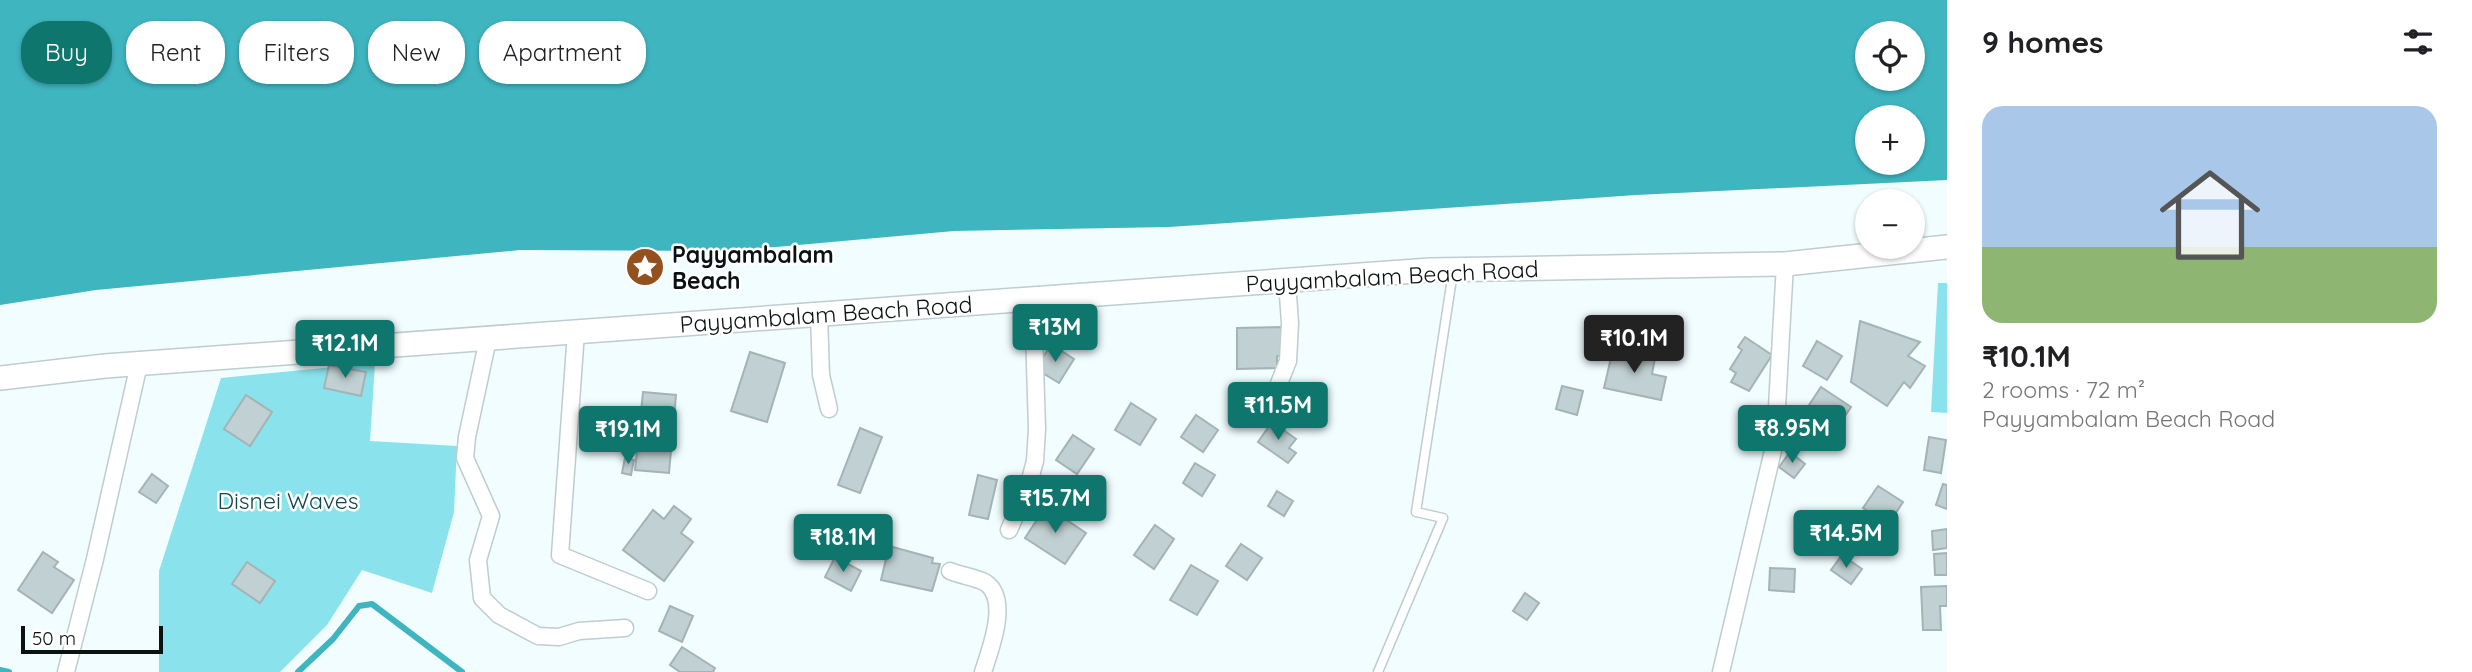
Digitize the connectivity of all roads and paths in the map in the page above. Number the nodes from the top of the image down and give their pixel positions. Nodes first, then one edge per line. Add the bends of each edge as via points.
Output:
1 (1947, 247) edge
2 (1785, 264) junction
3 (1454, 269) junction
4 (1287, 281) junction
5 (1033, 299) junction
6 (819, 314) junction
7 (576, 332) junction
8 (488, 338) junction
9 (139, 364) junction
10 (0, 378) edge
11 (1272, 401) dead end
12 (829, 409) dead end
13 (1009, 530) dead end
14 (950, 571) dead end
15 (648, 591) dead end
16 (625, 628) dead end
17 (66, 672) edge
18 (983, 672) edge
19 (1378, 672) edge
20 (1721, 672) edge

1 - 2 main road, Payyambalam Beach Road
2 - 3 main road, Payyambalam Beach Road
2 - 20 street via 1775,442
3 - 4 main road, Payyambalam Beach Road
3 - 19 lane via 1416,512 1443,518
4 - 5 main road, Payyambalam Beach Road
4 - 11 street via 1287,361
5 - 6 main road, Payyambalam Beach Road
5 - 13 street via 1035,460
6 - 7 main road, Payyambalam Beach Road
6 - 12 street via 821,375
7 - 8 main road, Payyambalam Beach Road
7 - 15 street via 561,555
8 - 9 main road, Payyambalam Beach Road
8 - 16 street via 465,458 491,516 478,560 482,598 499,615 538,636
9 - 10 main road, Payyambalam Beach Road
9 - 17 street
14 - 18 street via 986,583 996,595 998,614

